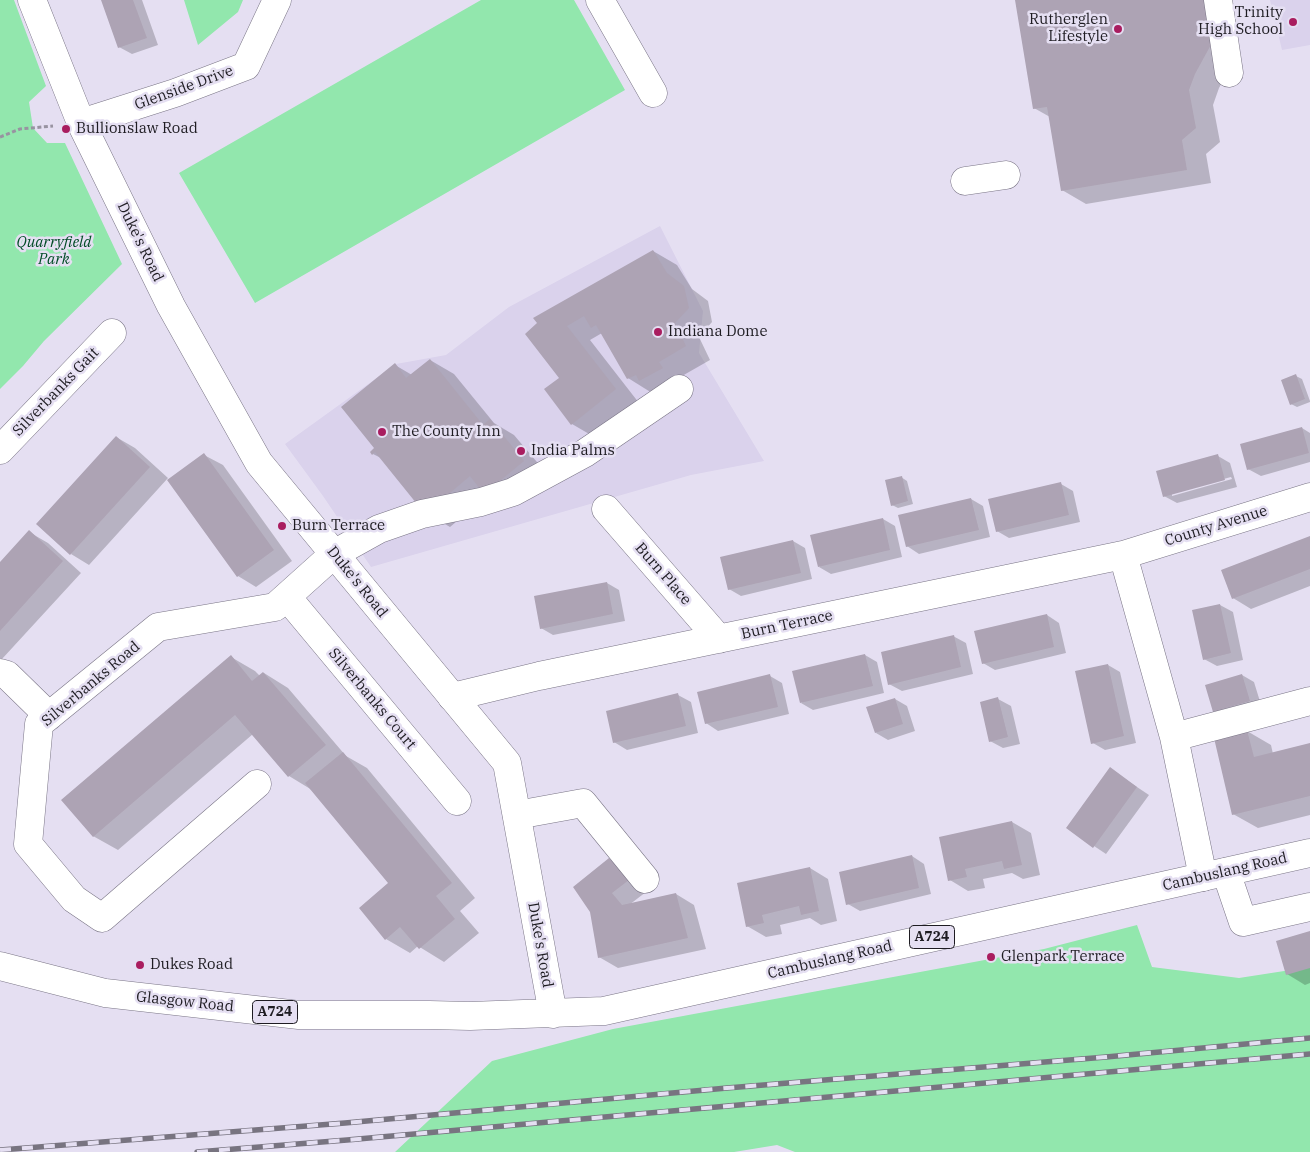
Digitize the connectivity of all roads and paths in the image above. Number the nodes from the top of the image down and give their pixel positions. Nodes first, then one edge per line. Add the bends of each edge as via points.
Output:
1 (32, 0) edge
2 (277, 0) edge
3 (600, 0) edge
4 (1218, 0) edge
5 (1229, 73) dead end
6 (653, 93) dead end
7 (81, 123) junction
8 (0, 137) edge
9 (1006, 175) dead end
10 (965, 181) dead end
11 (112, 333) dead end
12 (679, 388) dead end
13 (0, 450) edge
14 (1310, 497) edge
15 (606, 509) dead end
16 (334, 554) junction
17 (1123, 555) junction
18 (287, 597) junction
19 (719, 639) junction
20 (0, 673) edge
21 (452, 697) junction
22 (1310, 701) edge
23 (49, 716) junction
24 (1174, 737) junction
25 (257, 784) dead end
26 (457, 801) dead end
27 (518, 815) junction
28 (1310, 853) edge
29 (1215, 875) junction
30 (645, 879) dead end
31 (1310, 907) edge
32 (0, 966) edge
33 (554, 1014) junction

1 - 7 street, Duke's Road
2 - 7 street, Glenside Drive via 246,66
3 - 6 street
4 - 5 street
7 - 8 path via 20,129
7 - 16 street, Duke's Road via 170,306 259,463
9 - 10 street
11 - 13 street, Silverbanks Gait
12 - 16 street, Silverbanks Road via 585,453 513,492 422,514 379,529
14 - 17 street, County Avenue
15 - 19 street, Burn Place
16 - 18 street, Silverbanks Road
16 - 21 street, Duke's Road
17 - 19 street, Burn Terrace
17 - 24 street
18 - 23 street, Silverbanks Road via 275,607 158,627
18 - 26 street, Silverbanks Court
19 - 21 street, Burn Terrace
20 - 23 street via 7,674
21 - 27 street, Duke's Road via 507,763
22 - 24 street
23 - 25 street, Silverbanks Road via 39,724 28,844 74,899 102,918
24 - 29 street
27 - 30 street via 583,803
27 - 33 street, Duke's Road
28 - 29 street, Cambuslang Road / A724
29 - 31 street via 1243,922
29 - 33 street, Cambuslang Road / A724 via 604,1011
32 - 33 street, Glasgow Road / A724 via 106,994 299,1015

